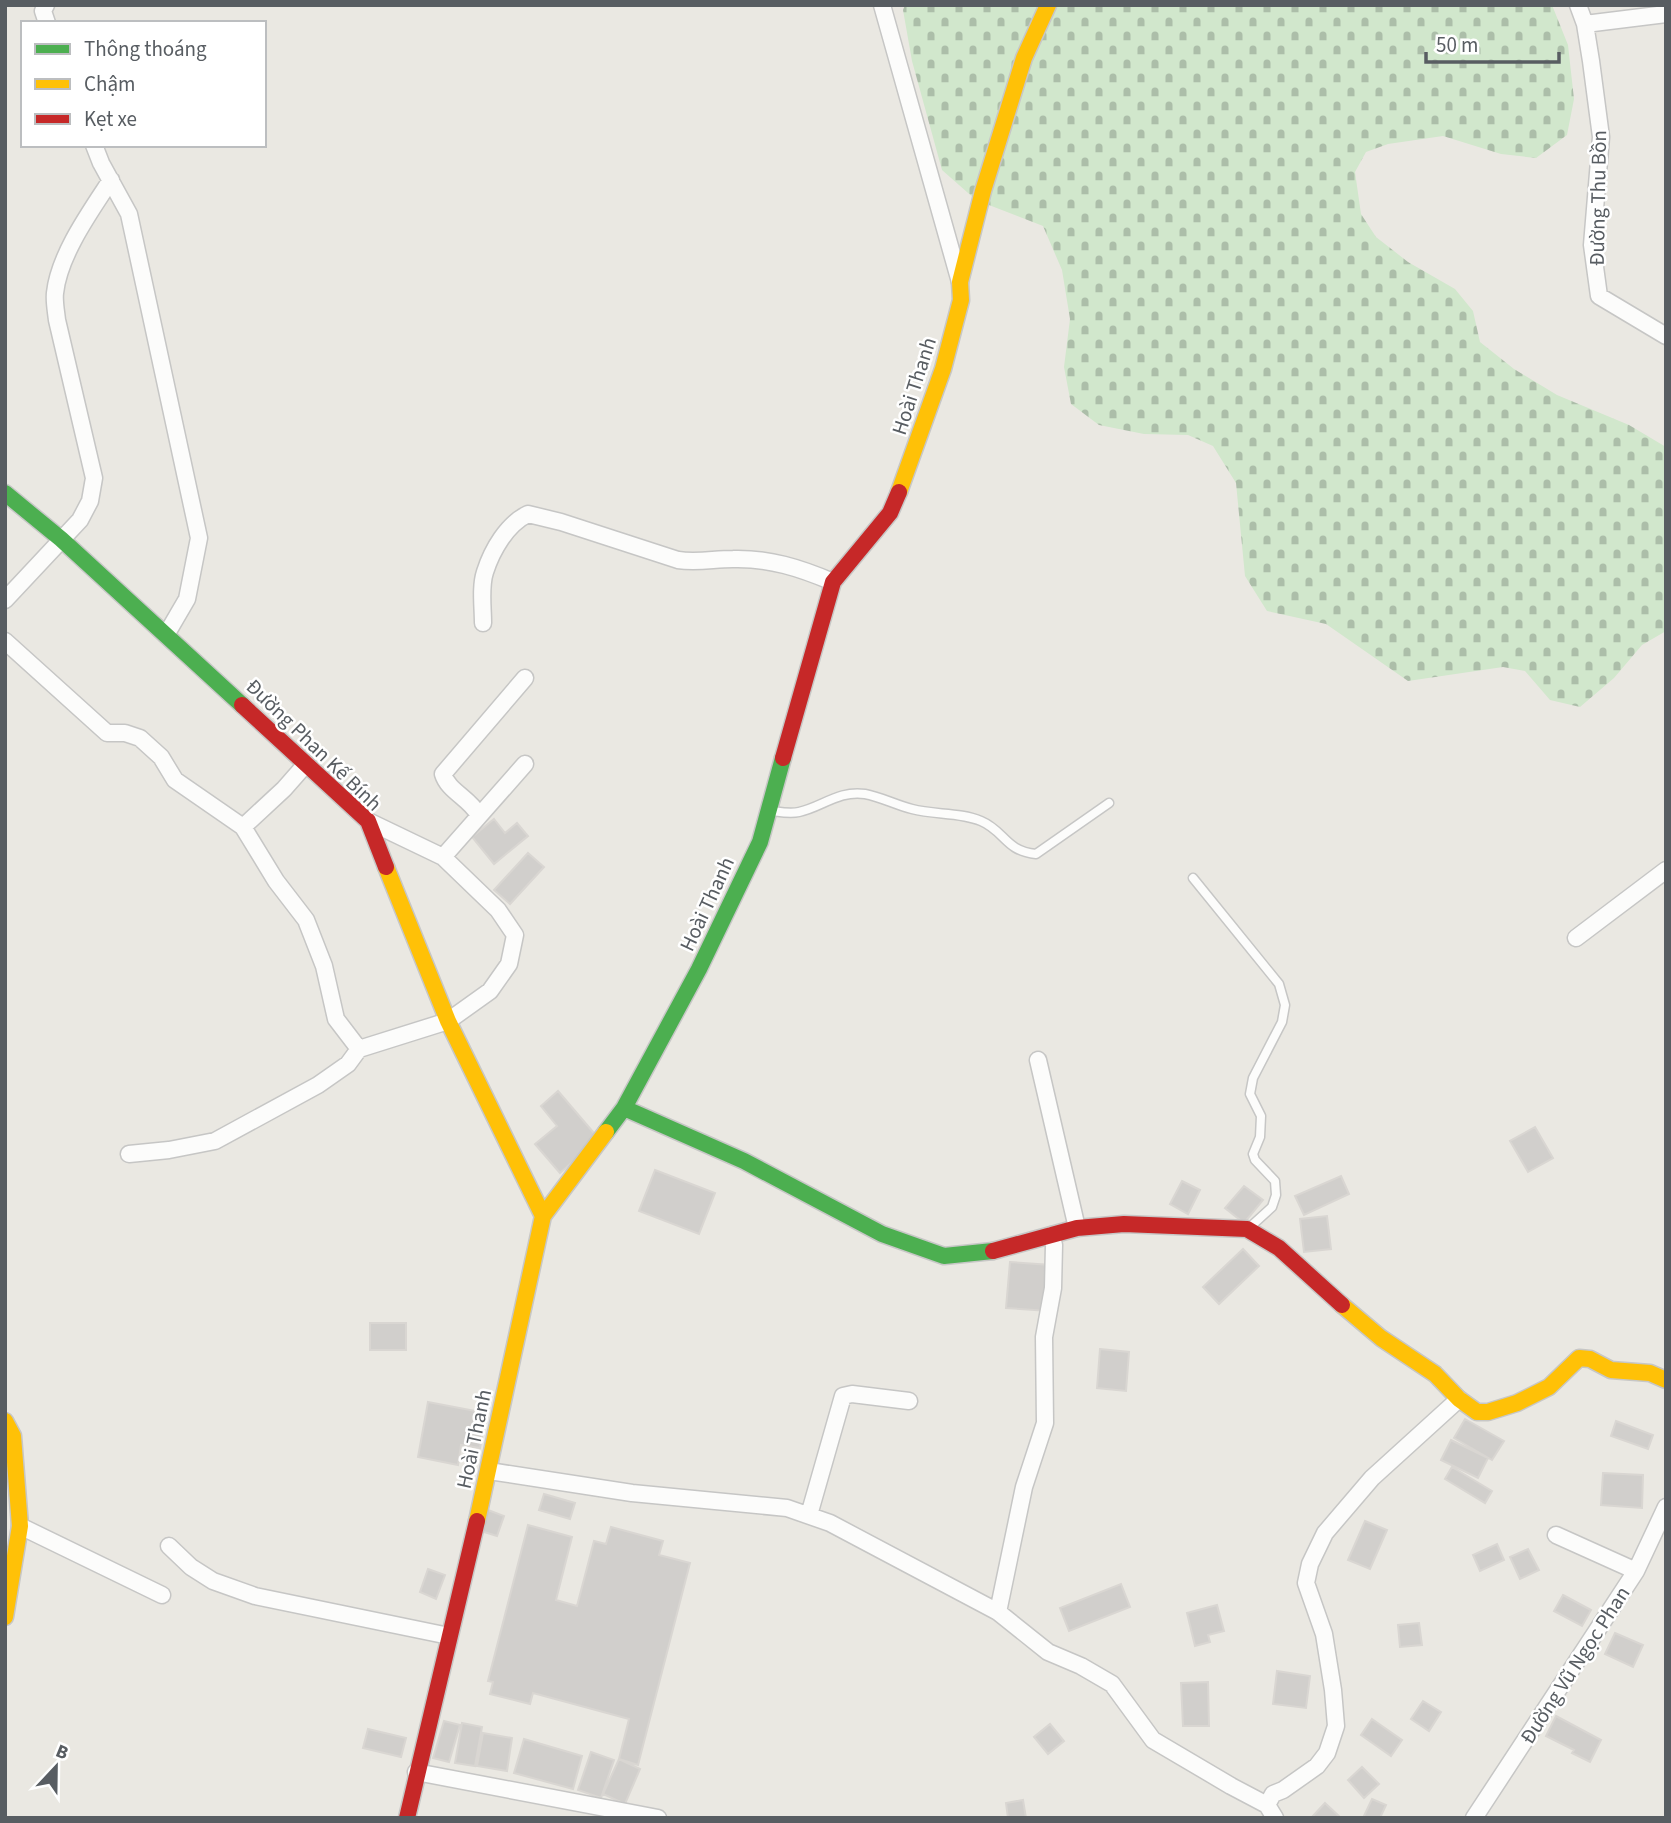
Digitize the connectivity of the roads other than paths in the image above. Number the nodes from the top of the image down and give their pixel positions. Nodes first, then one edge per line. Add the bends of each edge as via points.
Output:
1 (882, 5) edge
2 (1048, 5) edge
3 (1578, 5) edge
4 (1666, 14) edge
5 (1585, 24) junction
6 (95, 147) edge
7 (111, 180) junction
8 (960, 282) junction
9 (1666, 336) edge
10 (5, 492) edge
11 (61, 539) junction
12 (833, 582) junction
13 (5, 600) edge
14 (483, 623) dead end
15 (166, 635) junction
16 (5, 640) edge
17 (526, 678) dead end
18 (306, 764) junction
19 (525, 764) dead end
20 (1109, 803) dead end
21 (769, 810) junction
22 (478, 814) junction
23 (369, 821) junction
24 (243, 827) junction
25 (443, 857) junction
26 (1666, 870) edge
27 (1193, 877) dead end
28 (1576, 938) dead end
29 (448, 1021) junction
30 (359, 1049) junction
31 (1038, 1060) dead end
32 (624, 1108) junction
33 (128, 1154) dead end
34 (543, 1216) junction
35 (1077, 1228) junction
36 (1247, 1229) junction
37 (1051, 1236) junction
38 (1666, 1380) edge
39 (1459, 1399) junction
40 (909, 1401) dead end
41 (5, 1421) edge
42 (489, 1471) junction
43 (1666, 1507) edge
44 (809, 1515) junction
45 (20, 1526) junction
46 (1556, 1535) dead end
47 (169, 1546) dead end
48 (1636, 1571) junction
49 (162, 1595) dead end
50 (998, 1612) junction
51 (5, 1617) edge
52 (449, 1636) junction
53 (416, 1772) junction
54 (1271, 1811) edge
55 (1482, 1815) edge
56 (407, 1818) edge
57 (658, 1818) edge

1 - 8 street
2 - 8 street, Hoài Thanh via 1024,58
3 - 5 street
4 - 5 street
5 - 9 street, Đường Thu Bồn via 1601,137 1592,245 1599,296
6 - 7 street
7 - 11 street via 58,273 54,296 94,478 80,520
7 - 15 street via 129,214 199,538 187,599
8 - 12 street, Hoài Thanh via 961,300 943,369 890,513
10 - 11 street, Đường Phan Kế Bính
11 - 13 street
11 - 15 street, Đường Phan Kế Bính
12 - 14 street via 774,562 678,560 528,514 507,531 484,574
12 - 21 street, Hoài Thanh
15 - 18 street, Đường Phan Kế Bính
16 - 24 street via 107,733 140,738 161,757 175,780
17 - 22 street via 443,774 446,783 472,803
18 - 23 street, Đường Phan Kế Bính
18 - 24 street
19 - 22 street
20 - 21 lane via 1036,853 1015,849 981,821 914,810 866,794 834,797 795,813
21 - 32 street, Hoài Thanh via 760,842 699,969
22 - 25 street
23 - 25 street
23 - 29 street, Đường Phan Kế Bính
24 - 30 street via 306,920 324,965 337,1019
25 - 29 street via 498,910 515,935 509,964 490,991
26 - 28 street
27 - 36 lane via 1279,984 1285,1004 1282,1022 1253,1078 1250,1094 1261,1116 1253,1154 1275,1181 1276,1195 1272,1207
29 - 30 street
29 - 34 street, Đường Phan Kế Bính
30 - 33 street via 318,1085 215,1141
31 - 35 street
32 - 34 street, Hoài Thanh
32 - 37 street via 744,1161 882,1234 944,1256 995,1251
34 - 42 street, Hoài Thanh
35 - 36 street via 1124,1224
35 - 37 street
36 - 39 street via 1279,1248 1371,1330 1435,1374
37 - 50 street via 1053,1288 1044,1337 1045,1423 1024,1487
38 - 39 street via 1611,1370 1579,1358 1549,1387 1517,1403 1476,1412
39 - 54 street via 1372,1478 1325,1533 1310,1564 1306,1583 1324,1634 1336,1726 1327,1753 1317,1766 1273,1794
40 - 44 street via 843,1396
41 - 45 street via 13,1436
42 - 44 street via 632,1493 787,1508
42 - 52 street, Hoài Thanh
43 - 48 street, Đường Vũ Ngọc Phan
44 - 50 street
45 - 49 street
45 - 51 street
46 - 48 street
47 - 52 street via 213,1581 255,1596
48 - 55 street, Đường Vũ Ngọc Phan
50 - 54 street via 1048,1652 1112,1684 1153,1740
52 - 53 street, Hoài Thanh
53 - 56 street, Hoài Thanh
53 - 57 street

